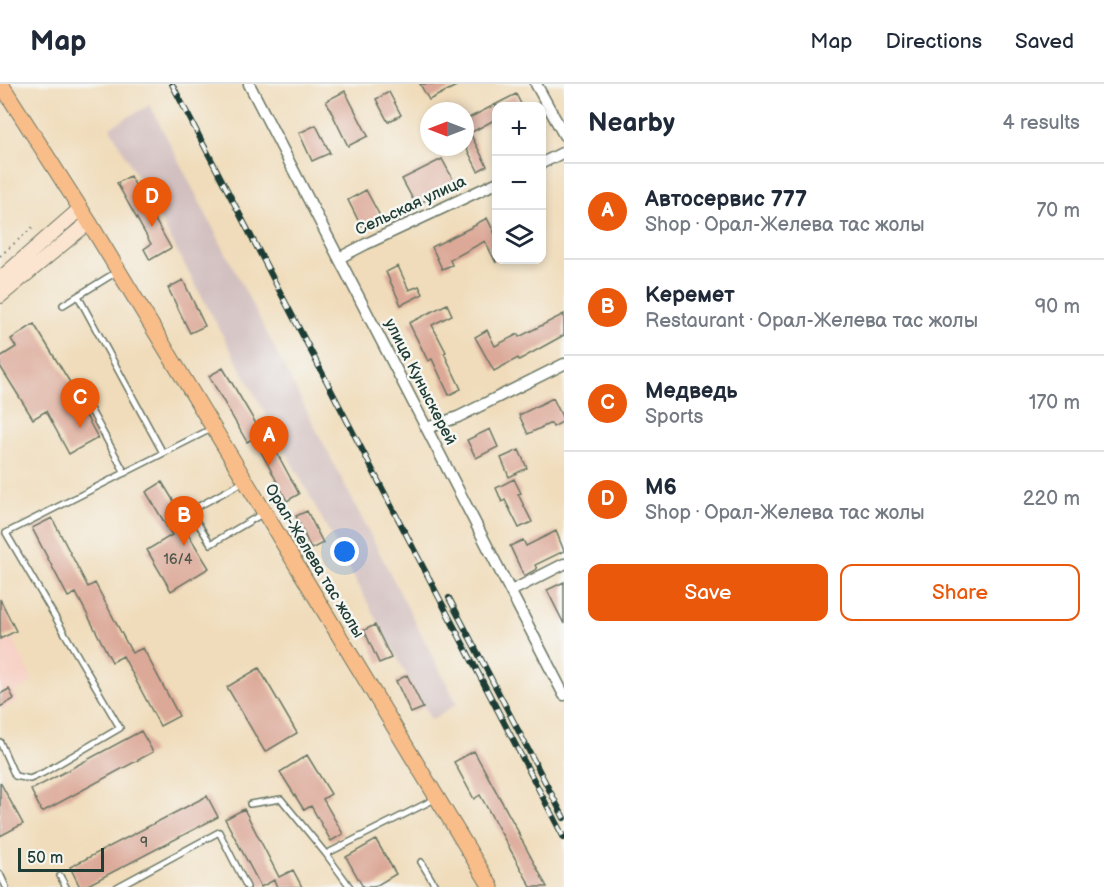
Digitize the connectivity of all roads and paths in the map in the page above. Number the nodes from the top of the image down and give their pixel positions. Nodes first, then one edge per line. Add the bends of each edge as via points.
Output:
1 (1, 84) edge
2 (249, 84) edge
3 (536, 84) edge
4 (564, 135) edge
5 (564, 152) edge
6 (546, 161) edge
7 (492, 185) edge
8 (84, 216) junction
9 (34, 226) dead end
10 (0, 256) edge
11 (339, 258) junction
12 (118, 271) junction
13 (0, 279) edge
14 (0, 296) edge
15 (78, 296) junction
16 (63, 305) dead end
17 (564, 364) edge
18 (82, 394) dead end
19 (213, 428) junction
20 (427, 428) junction
21 (163, 453) junction
22 (125, 473) junction
23 (245, 482) junction
24 (264, 513) junction
25 (564, 564) edge
26 (511, 591) junction
27 (564, 694) edge
28 (0, 742) edge
29 (437, 798) junction
30 (250, 804) dead end
31 (326, 854) junction
32 (421, 862) dead end
33 (0, 874) edge
34 (60, 876) dead end
35 (6, 887) edge
36 (66, 887) edge
37 (117, 887) edge
38 (247, 887) edge
39 (350, 887) edge
40 (436, 887) edge
41 (491, 887) edge

1 - 8 main road, Орал-Желева тас жолы
2 - 11 street, улица Куныскерей
3 - 4 street
5 - 6 street
7 - 11 street, Сельская улица
8 - 12 main road, Орал-Желева тас жолы
8 - 13 main road
8 - 14 main road
9 - 10 path
11 - 20 street, улица Куныскерей
12 - 15 lane
12 - 19 main road, Орал-Желева тас жолы
15 - 16 lane
15 - 21 lane
17 - 20 street via 458,417
18 - 22 lane
19 - 21 lane
19 - 23 main road, Орал-Желева тас жолы
20 - 26 street, улица Куныскерей
21 - 22 lane
22 - 28 lane via 6,533 120,728 30,779 15,776
23 - 24 main road, Орал-Желева тас жолы
23 - 24 lane via 190,512 211,544
24 - 29 main road, Орал-Желева тас жолы
25 - 26 street
26 - 27 street, улица Куныскерей
29 - 31 lane
29 - 41 main road, Орал-Желева тас жолы
30 - 31 lane via 281,799
31 - 39 lane
32 - 40 lane
33 - 35 lane
34 - 36 lane
37 - 38 lane via 219,831

